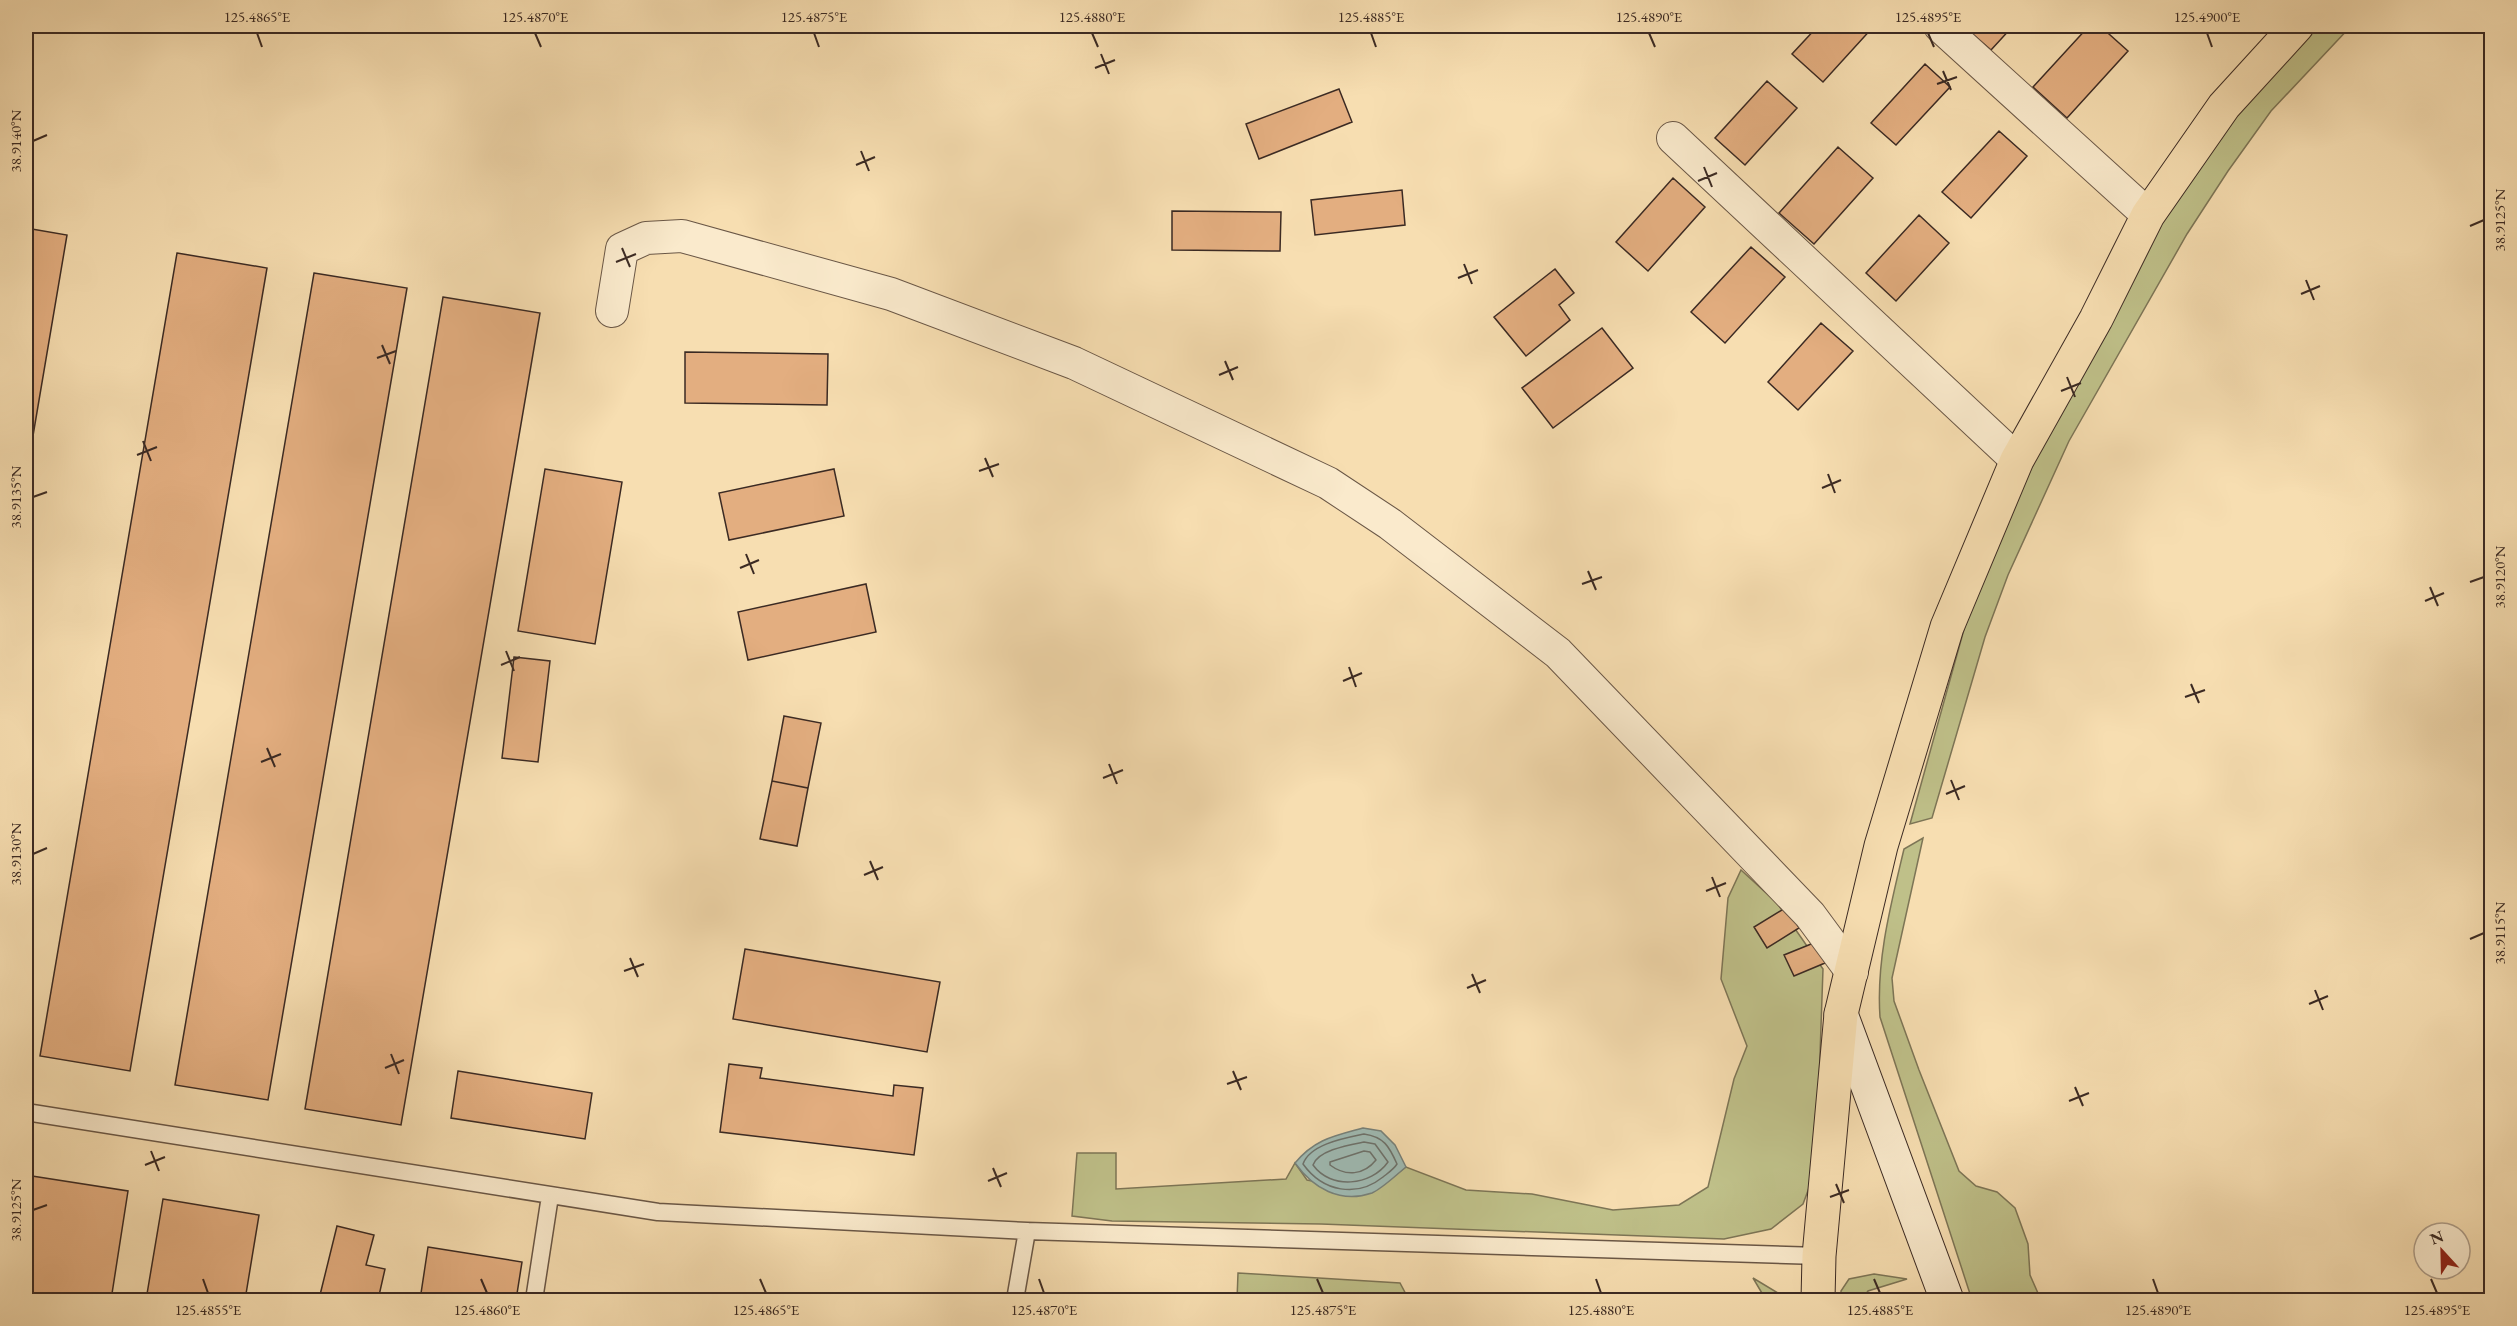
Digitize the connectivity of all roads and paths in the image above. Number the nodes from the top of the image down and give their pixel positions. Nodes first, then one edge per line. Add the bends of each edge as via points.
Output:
1 (1940, 26) edge
2 (2296, 26) edge
3 (1673, 138) dead end
4 (2148, 215) junction
5 (612, 311) dead end
6 (2017, 459) junction
7 (1852, 972) junction
8 (1841, 1014) junction
9 (26, 1112) edge
10 (550, 1196) junction
11 (1027, 1231) junction
12 (1818, 1256) junction
13 (534, 1300) edge
14 (1015, 1300) edge
15 (1818, 1300) edge
16 (1947, 1300) edge

1 - 4 street
2 - 4 main road via 2224,106
3 - 6 street
4 - 6 main road via 2096,319
5 - 7 street via 622,249 646,238 682,236 891,294 1074,363 1328,483 1390,524 1558,653 1810,915
6 - 7 main road via 1947,627 1881,846
7 - 8 main road
8 - 12 main road
8 - 16 street
9 - 10 lane
10 - 11 lane via 658,1212
10 - 13 lane
11 - 12 lane
11 - 14 lane
12 - 15 main road

